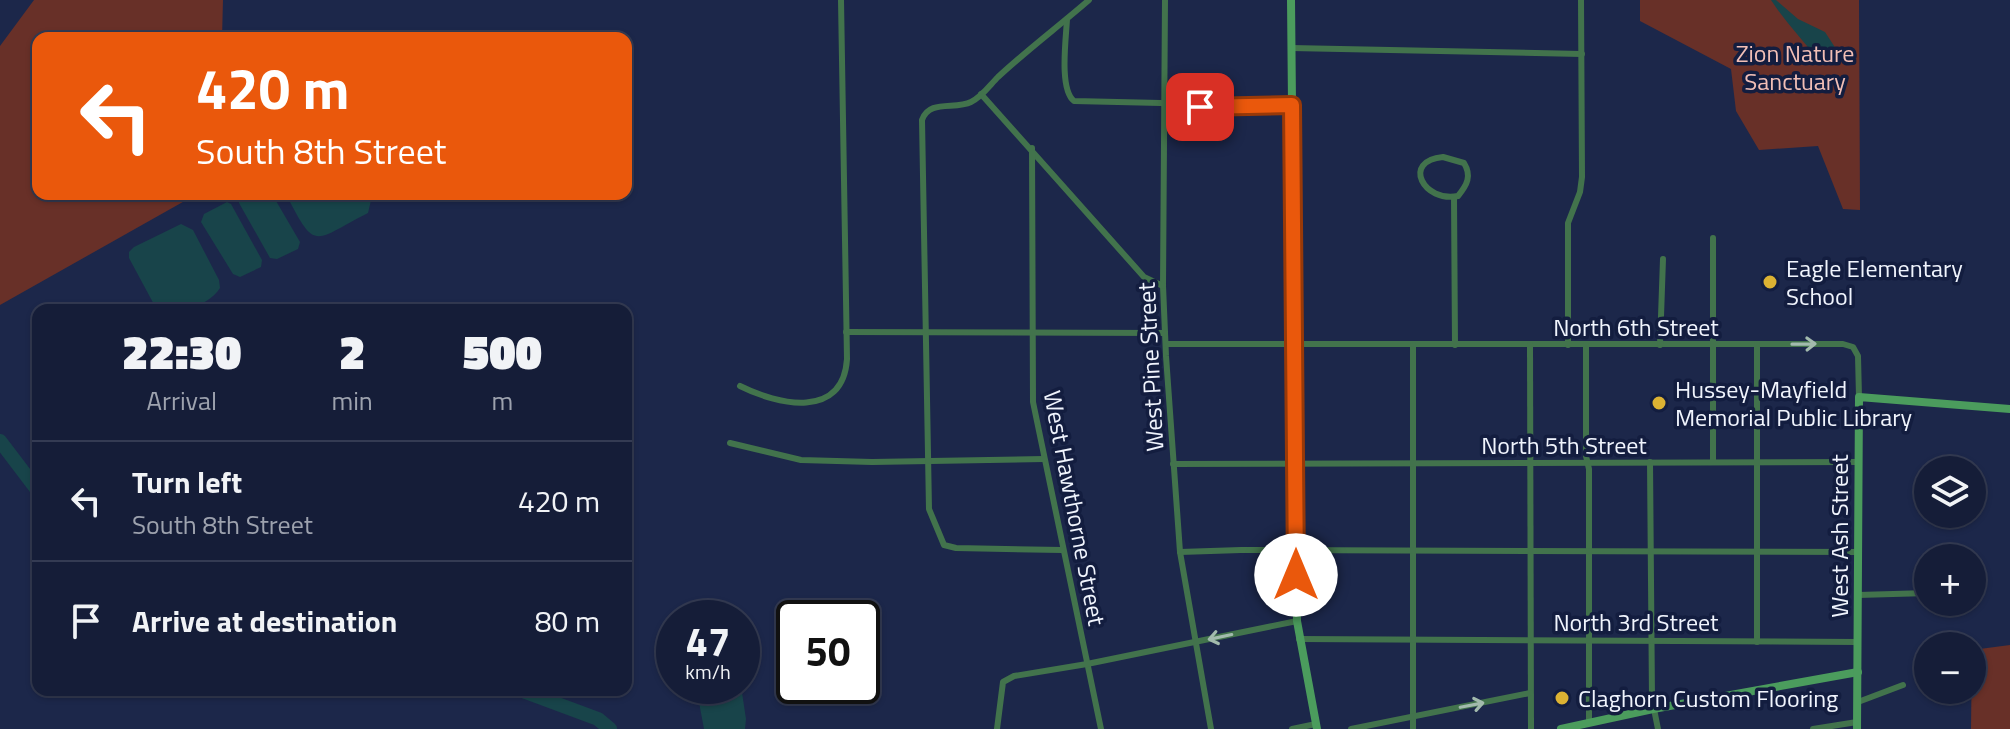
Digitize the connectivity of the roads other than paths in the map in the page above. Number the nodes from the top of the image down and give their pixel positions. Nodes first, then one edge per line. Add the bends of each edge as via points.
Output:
1 (841, 0) edge
2 (1089, 0) edge
3 (1165, 0) edge
4 (1291, 0) edge
5 (1581, 0) edge
6 (1067, 19) junction
7 (1291, 48) junction
8 (1582, 54) junction
9 (981, 94) junction
10 (1165, 104) junction
11 (1292, 105) junction
12 (1032, 148) junction
13 (1454, 197) junction
14 (1713, 238) dead end
15 (1663, 259) dead end
16 (1163, 286) junction
17 (846, 332) junction
18 (1031, 333) junction
19 (1165, 333) junction
20 (925, 334) junction
21 (1166, 344) junction
22 (1293, 344) junction
23 (1413, 345) junction
24 (1455, 345) junction
25 (1530, 345) junction
26 (1568, 345) junction
27 (1586, 345) junction
28 (1660, 345) junction
29 (1713, 345) junction
30 (1757, 345) junction
31 (1857, 351) joint
32 (740, 386) dead end
33 (1859, 397) junction
34 (2010, 409) edge
35 (730, 443) dead end
36 (1044, 459) junction
37 (927, 462) junction
38 (1650, 462) junction
39 (1713, 462) junction
40 (1757, 462) junction
41 (1859, 462) junction
42 (1413, 463) junction
43 (1530, 463) junction
44 (1587, 463) junction
45 (1173, 464) junction
46 (1296, 464) junction
47 (1062, 550) junction
48 (1413, 551) junction
49 (1651, 551) junction
50 (1180, 552) junction
51 (1296, 552) junction
52 (1531, 552) junction
53 (1589, 552) junction
54 (1858, 552) junction
55 (1757, 553) junction
56 (1914, 593) edge
57 (1858, 595) junction
58 (1297, 621) junction
59 (1299, 639) junction
60 (1413, 639) junction
61 (1532, 640) junction
62 (1589, 640) junction
63 (1651, 640) junction
64 (1757, 642) junction
65 (1858, 642) junction
66 (1195, 643) junction
67 (1087, 664) junction
68 (1858, 672) junction
69 (1903, 685) dead end
70 (1530, 693) junction
71 (1858, 702) junction
72 (1653, 709) junction
73 (1413, 717) junction
74 (1589, 723) junction
75 (1316, 726) edge
76 (1857, 726) edge
77 (997, 729) edge
78 (1101, 729) edge
79 (1211, 729) edge
80 (1292, 729) edge
81 (1351, 729) edge
82 (1413, 729) edge
83 (1531, 729) edge
84 (1561, 729) edge
85 (1658, 729) edge
86 (1813, 729) edge

1 - 17 street
2 - 6 street
3 - 10 street, West Pine Street
4 - 7 street
5 - 8 street
6 - 9 street
6 - 10 street via 1068,97 1082,103
7 - 8 street
7 - 11 street
8 - 26 street via 1582,177 1568,223
9 - 12 street
9 - 20 street via 968,103 934,107 922,120
10 - 11 street
10 - 16 street, West Pine Street
11 - 22 street
12 - 16 street via 1144,277
12 - 18 street, West Hawthorne Street
13 - 13 street via 1465,188 1468,170 1453,159 1432,158 1420,170 1423,185 1437,195
13 - 24 street
14 - 29 street
15 - 28 street
16 - 19 street, West Pine Street
17 - 20 street
17 - 32 street via 843,379 822,400 787,401
18 - 19 street
18 - 20 street
18 - 36 street, West Hawthorne Street via 1033,402
19 - 21 street, West Pine Street
20 - 37 street
21 - 22 street, North 6th Street
21 - 45 street, West Pine Street
22 - 23 street, North 6th Street
22 - 46 street
23 - 24 street, North 6th Street
23 - 42 street
24 - 25 street, North 6th Street
25 - 26 street, North 6th Street
25 - 43 street
26 - 27 street, North 6th Street
27 - 28 street, North 6th Street
27 - 44 street
28 - 29 street, North 6th Street
29 - 30 street, North 6th Street
29 - 39 street
30 -> 31 street, North 6th Street via 1843,344
30 - 40 street
31 - 33 street, West Ash Street
33 - 34 street
33 - 41 street, West Ash Street
35 - 37 street via 801,460
36 - 37 street
36 - 47 street, West Hawthorne Street
37 - 47 street via 929,509 944,545
38 - 39 street, North 5th Street
38 - 44 street, North 5th Street
38 - 49 street
39 - 40 street, North 5th Street
40 - 41 street, North 5th Street
40 - 55 street
41 - 54 street, West Ash Street
42 - 43 street, North 5th Street
42 - 46 street, North 5th Street
42 - 48 street
43 - 44 street, North 5th Street
43 - 52 street
44 - 53 street
45 - 46 street, North 5th Street
45 - 50 street, West Pine Street
46 - 51 street
47 - 67 street, West Hawthorne Street
48 - 51 street
48 - 52 street
48 - 60 street
49 - 53 street
49 - 55 street
49 - 63 street
50 - 51 street
50 - 66 street, West Pine Street
51 - 58 street
52 - 53 street
52 - 61 street
53 - 62 street
54 - 55 street
54 - 57 street, West Ash Street
55 - 64 street
56 - 57 street
57 - 65 street, West Ash Street
58 - 59 street
58 -> 66 street
59 - 60 street, North 3rd Street
59 - 75 street
60 - 61 street, North 3rd Street
60 - 73 street
61 - 62 street, North 3rd Street
61 - 70 street
62 - 63 street, North 3rd Street
62 - 74 street
63 - 64 street, North 3rd Street
63 - 72 street
64 - 65 street, North 3rd Street
65 - 68 street, West Ash Street
66 - 67 street
66 - 79 street, West Pine Street
67 - 77 street via 1003,682
67 - 78 street, West Hawthorne Street
68 - 71 street, West Ash Street
68 - 72 street
69 - 71 street
73 -> 70 street
70 - 83 street
71 - 76 street, West Ash Street
72 - 74 street
72 - 85 street
73 - 81 street
73 - 82 street
74 - 84 street
75 - 80 street
76 - 86 street

